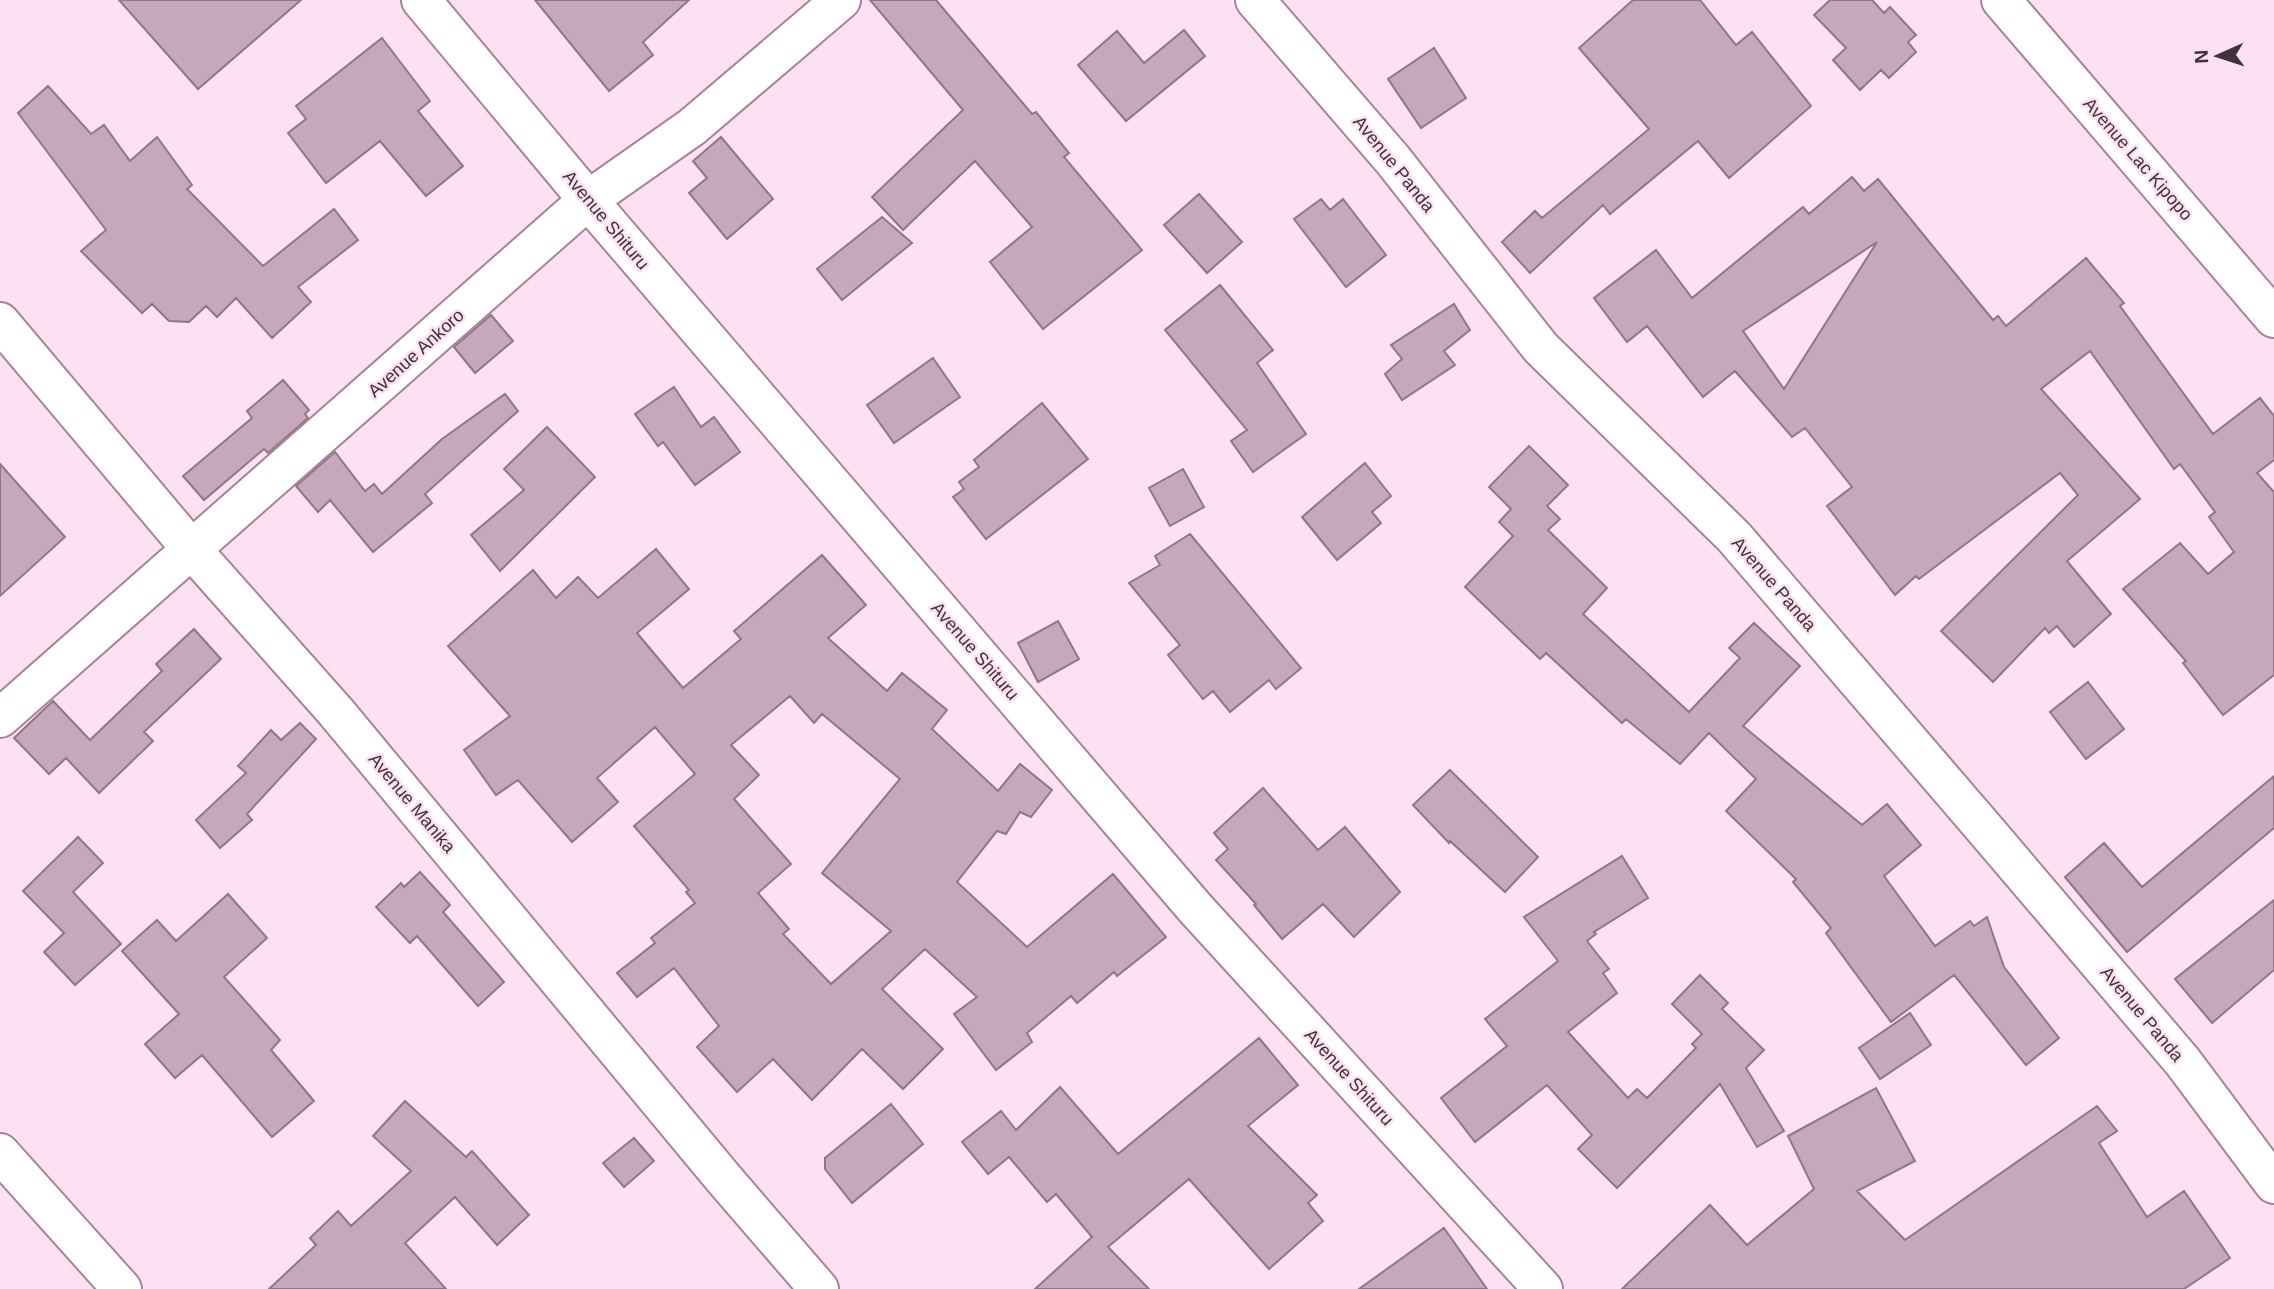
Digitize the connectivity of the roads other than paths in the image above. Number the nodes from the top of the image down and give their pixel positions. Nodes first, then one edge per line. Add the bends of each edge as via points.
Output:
1 (421, 0) edge
2 (841, 0) edge
3 (1255, 0) edge
4 (2001, 0) edge
5 (588, 200) junction
6 (2274, 318) edge
7 (0, 322) edge
8 (192, 551) junction
9 (0, 718) edge
10 (0, 1153) edge
11 (2274, 1184) edge
12 (122, 1289) edge
13 (818, 1289) edge
14 (1543, 1289) edge

1 - 5 street, Avenue Shituru
2 - 5 street, Avenue Ankoro via 692,127
3 - 11 street, Avenue Panda via 1392,159 1541,348 1734,537 2183,1062
4 - 6 street, Avenue Lac Kipopo
5 - 8 street, Avenue Ankoro
5 - 14 street, Avenue Shituru via 1195,908
7 - 8 street, Avenue Manika
8 - 9 street, Avenue Ankoro
8 - 13 street, Avenue Manika via 336,712
10 - 12 street

